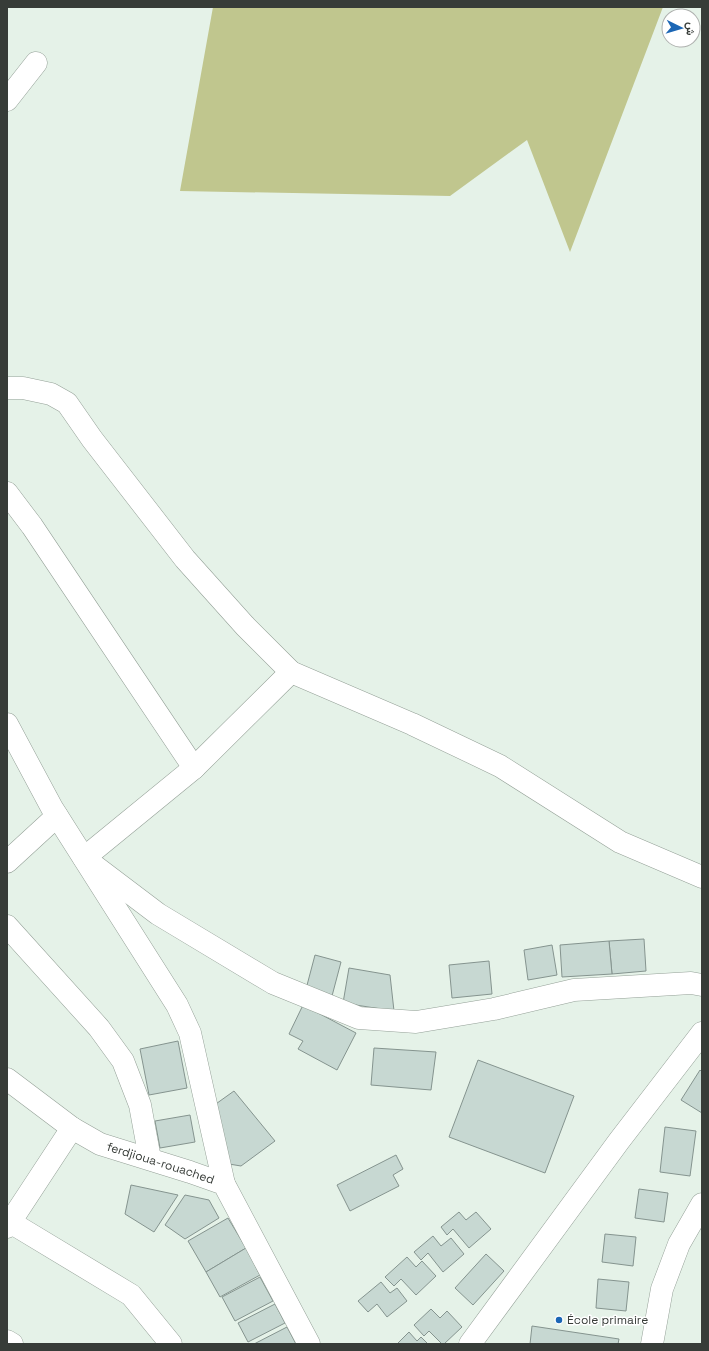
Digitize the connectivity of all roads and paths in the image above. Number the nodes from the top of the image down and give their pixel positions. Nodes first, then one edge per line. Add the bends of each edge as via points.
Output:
1 (36, 63) dead end
2 (7, 100) edge
3 (7, 388) edge
4 (7, 494) edge
5 (291, 672) junction
6 (7, 724) edge
7 (194, 768) junction
8 (57, 816) junction
9 (84, 858) junction
10 (7, 862) edge
11 (702, 877) edge
12 (7, 926) edge
13 (702, 984) edge
14 (702, 1033) edge
15 (7, 1079) edge
16 (72, 1128) junction
17 (150, 1159) junction
18 (224, 1184) junction
19 (702, 1204) edge
20 (8, 1224) edge
21 (7, 1341) edge
22 (12, 1344) edge
23 (172, 1344) edge
24 (309, 1344) edge
25 (470, 1344) edge
26 (652, 1344) edge

1 - 2 street
3 - 5 street via 23,388 51,394 67,404 185,559 245,626
4 - 7 street via 32,526
5 - 7 street
5 - 11 street via 412,724 500,766 620,842
6 - 8 street
7 - 9 street
8 - 9 street
8 - 10 street
9 - 13 street via 158,914 273,983 359,1018 416,1022 494,1009 574,990
9 - 18 street via 177,1005 190,1033
12 - 17 street via 99,1028 123,1061 140,1105
14 - 25 street
15 - 16 street, ferdjioua-rouached
16 - 17 street, ferdjioua-rouached via 100,1144
16 - 20 street
17 - 18 street, ferdjioua-rouached
18 - 24 street, ferdjioua-rouached
19 - 26 street via 678,1244 662,1289
20 - 23 street via 131,1295
21 - 22 street

